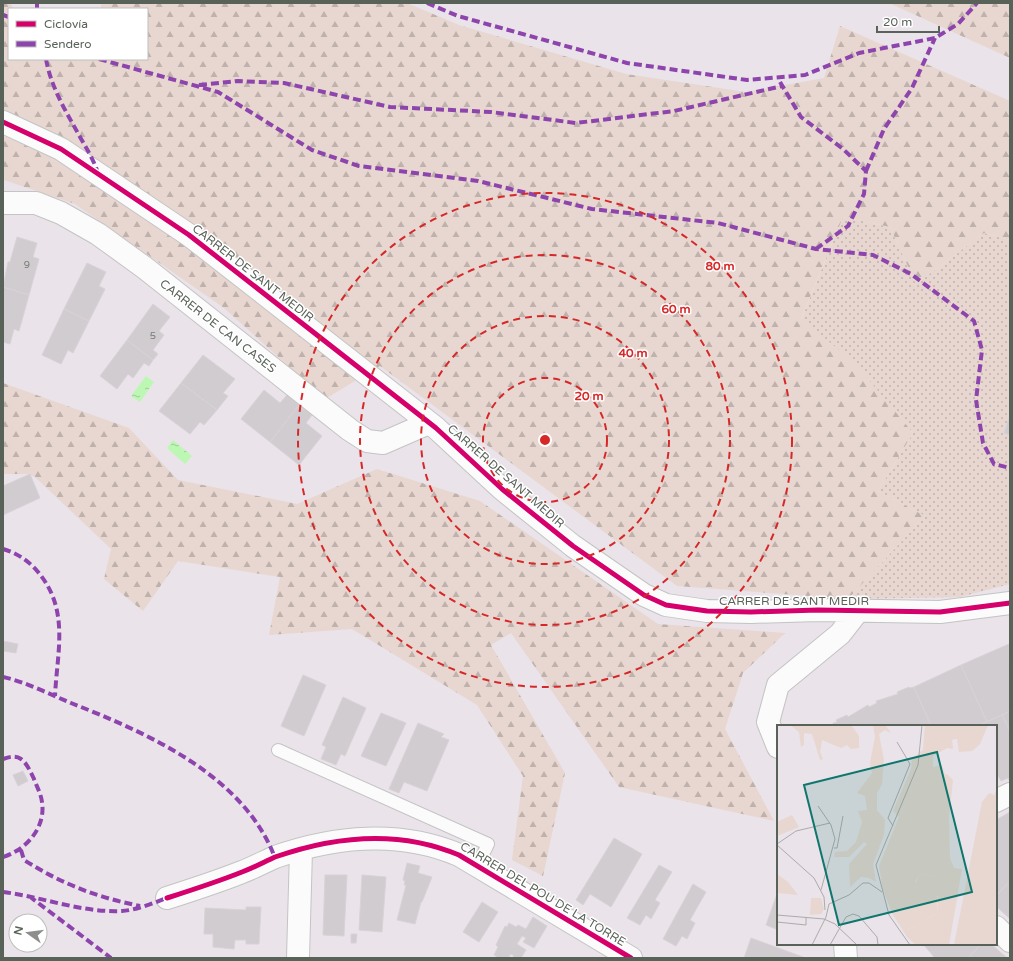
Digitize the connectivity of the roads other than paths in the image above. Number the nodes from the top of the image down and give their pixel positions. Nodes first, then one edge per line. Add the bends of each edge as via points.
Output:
1 (3, 122) edge
2 (3, 203) edge
3 (428, 423) junction
4 (1010, 603) edge
5 (858, 611) junction
6 (777, 744) edge
7 (278, 750) dead end
8 (1010, 794) edge
9 (997, 800) edge
10 (301, 850) junction
11 (478, 865) junction
12 (167, 898) dead end
13 (997, 928) edge
14 (1010, 941) edge
15 (845, 945) edge
16 (298, 958) edge
17 (631, 958) edge
18 (846, 958) edge

1 - 3 street, CARRER DE SANT MEDIR via 61,149 189,234
2 - 3 street, CARRER DE CAN CASES via 36,203 98,234 367,441 383,443
3 - 5 street, CARRER DE SANT MEDIR via 502,489 573,546 644,595 666,605 708,611
4 - 5 street, CARRER DE SANT MEDIR via 940,612
5 - 6 street via 840,634 778,685 768,722
7 - 11 lane via 488,844
8 - 9 street
10 - 11 street, CARRER DEL POU DE LA TORRE via 336,841 396,838 442,848
10 - 12 street, CARRER DEL POU DE LA TORRE
10 - 16 street
11 - 17 street, CARRER DEL POU DE LA TORRE
13 - 14 street
15 - 18 street

